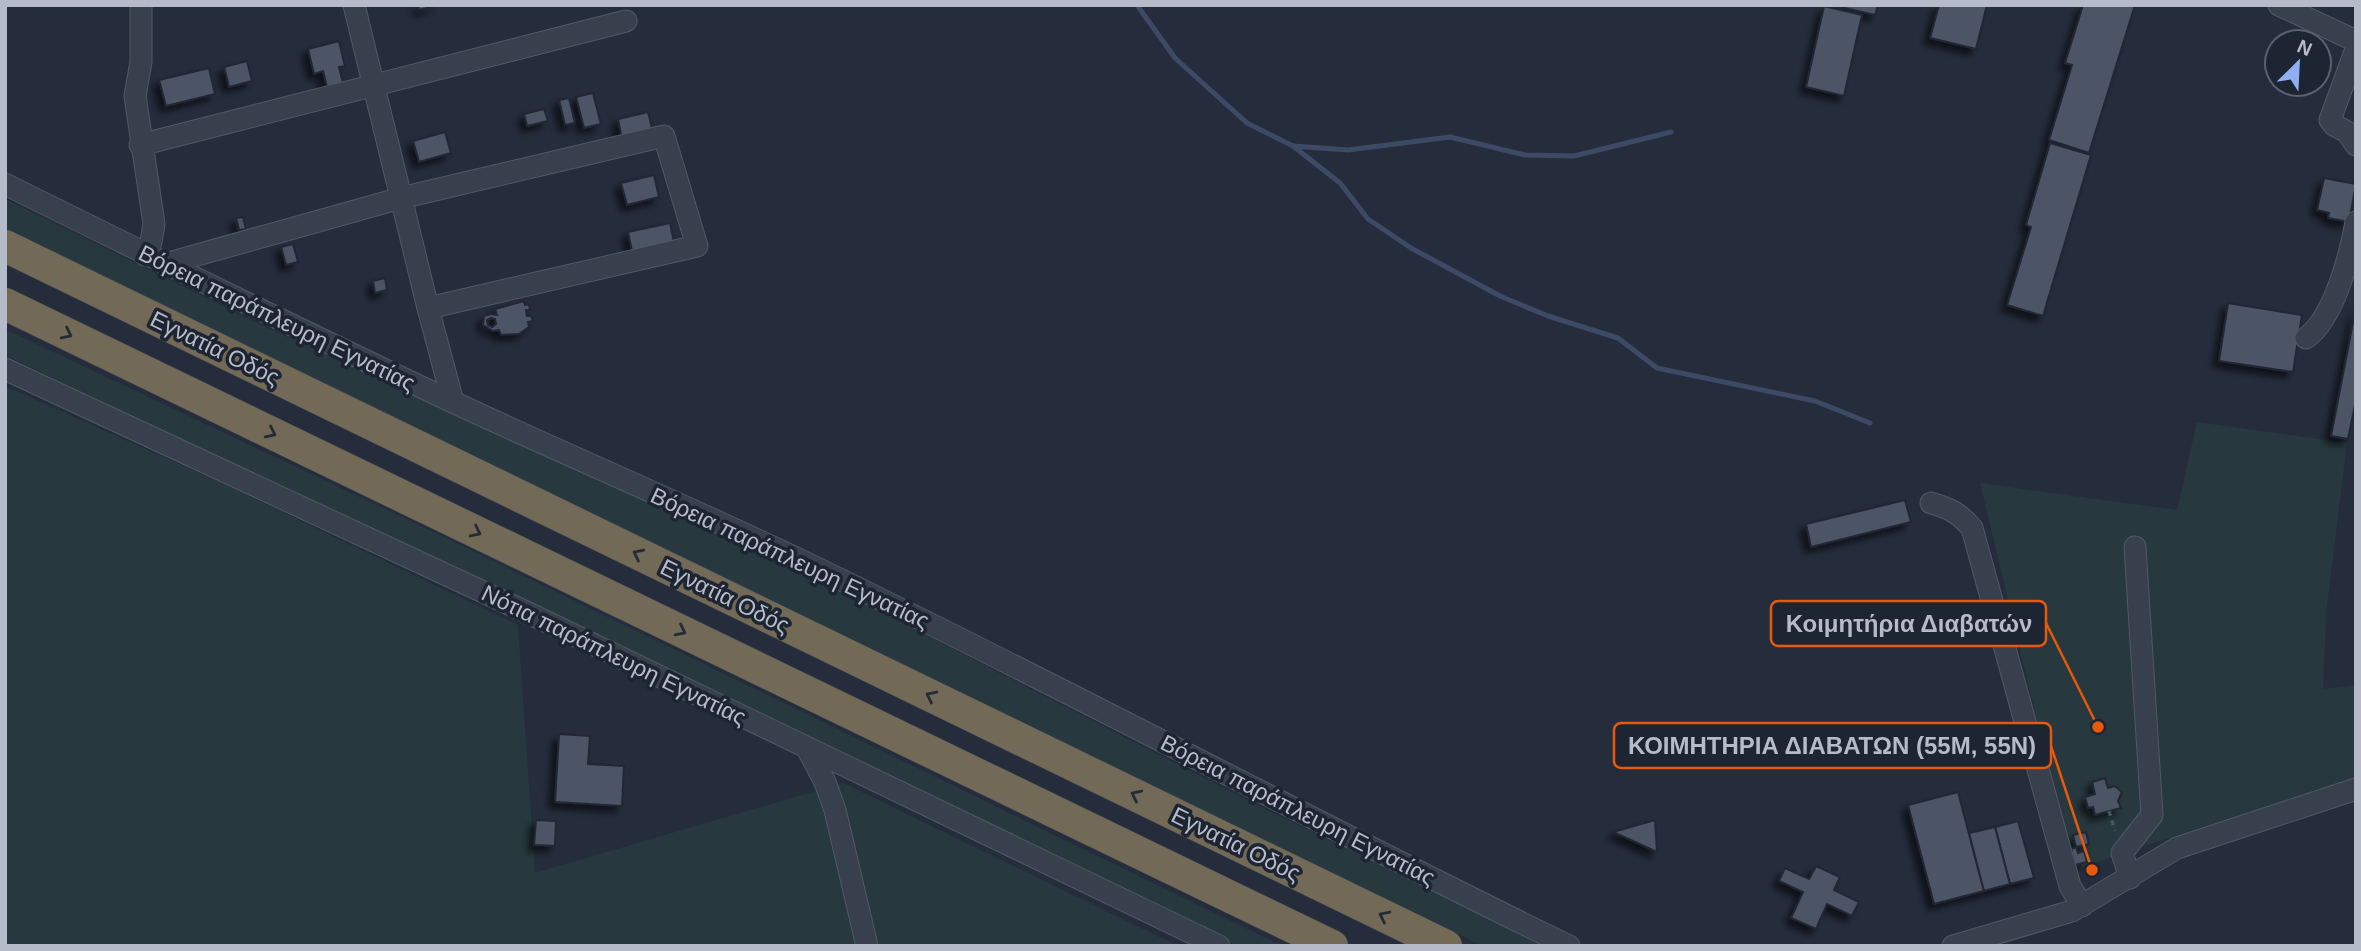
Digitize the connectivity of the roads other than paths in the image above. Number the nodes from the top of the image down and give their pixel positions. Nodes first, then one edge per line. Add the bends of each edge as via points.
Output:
1 (141, 5) edge
2 (354, 5) edge
3 (2279, 5) edge
4 (626, 21) dead end
5 (2356, 41) edge
6 (2356, 49) edge
7 (373, 84) junction
8 (140, 145) junction
9 (2356, 145) edge
10 (5, 184) edge
11 (401, 198) junction
12 (2356, 222) edge
13 (5, 246) edge
14 (145, 255) junction
15 (165, 264) junction
16 (5, 304) edge
17 (428, 308) junction
18 (2306, 338) dead end
19 (5, 369) edge
20 (453, 402) junction
21 (1931, 503) dead end
22 (2134, 547) dead end
23 (807, 748) junction
24 (2356, 789) edge
25 (2130, 878) junction
26 (2082, 905) junction
27 (867, 946) edge
28 (1219, 946) edge
29 (1332, 946) edge
30 (1446, 946) edge
31 (1569, 946) edge
32 (1953, 946) edge

1 - 8 street via 141,62 135,96
2 - 7 street
3 - 5 street
4 - 7 street
6 - 9 street via 2330,120
7 - 8 street
7 - 11 street
8 - 14 street via 154,224
10 - 14 street, Βόρεια παράπλευρη Εγνατίας
11 - 15 street
11 - 17 street
11 - 17 street via 664,136 697,246
12 - 18 street via 2333,297 2318,330
30 -> 13 highway, Εγνατία Οδός
14 - 15 street, Βόρεια παράπλευρη Εγνατίας
15 - 20 street, Βόρεια παράπλευρη Εγνατίας
16 -> 29 highway
17 - 20 street
19 - 23 street, Νότια παράπλευρη Εγνατίας
20 - 31 street, Βόρεια παράπλευρη Εγνατίας via 860,589
21 - 26 street via 1951,508 1972,528 2070,886
22 - 25 street via 2152,815 2122,853
23 - 27 street via 835,810
23 - 28 street, Νότια παράπλευρη Εγνατίας
24 - 25 street via 2177,848
25 - 26 street
26 - 32 street

